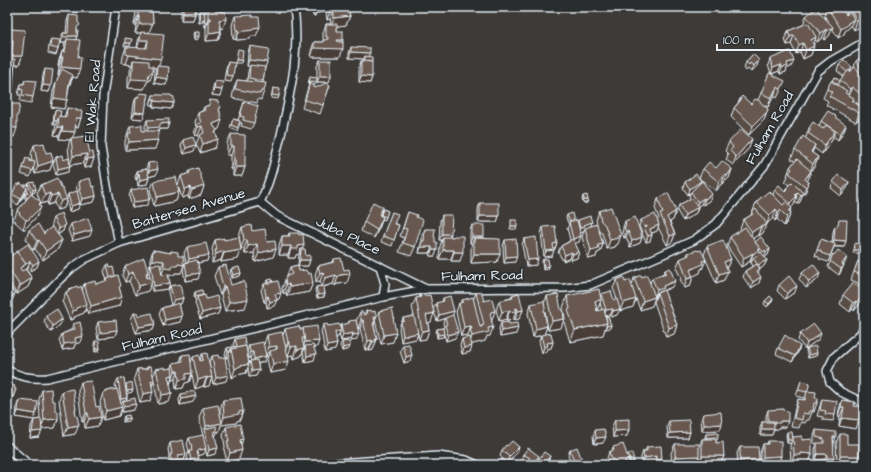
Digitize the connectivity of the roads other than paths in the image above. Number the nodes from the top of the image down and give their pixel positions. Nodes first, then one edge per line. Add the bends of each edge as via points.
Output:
1 (116, 7) edge
2 (294, 7) edge
3 (864, 42) edge
4 (260, 202) junction
5 (119, 243) junction
6 (380, 266) junction
7 (426, 289) junction
8 (383, 297) junction
9 (864, 328) edge
10 (7, 333) edge
11 (7, 370) edge
12 (864, 403) edge
13 (7, 447) edge
14 (28, 465) edge
15 (323, 465) edge
16 (475, 465) edge

1 - 5 street, El Wak Road via 103,96 101,146
2 - 4 street, Battersea Avenue via 297,35 292,88 272,172
3 - 7 street, Fulham Road via 818,71 764,166 716,224 694,240 590,285 565,288
4 - 5 street, Battersea Avenue
4 - 6 street, Juba Place via 277,216
5 - 10 street, Battersea Avenue via 72,268
6 - 7 street, Juba Place
6 - 8 street via 385,284
7 - 8 street, Fulham Road
8 - 11 street, Fulham Road via 47,378 32,379
9 - 12 street via 834,357 828,371 830,382 841,392
13 - 14 main road
15 - 16 main road via 438,457 466,461

